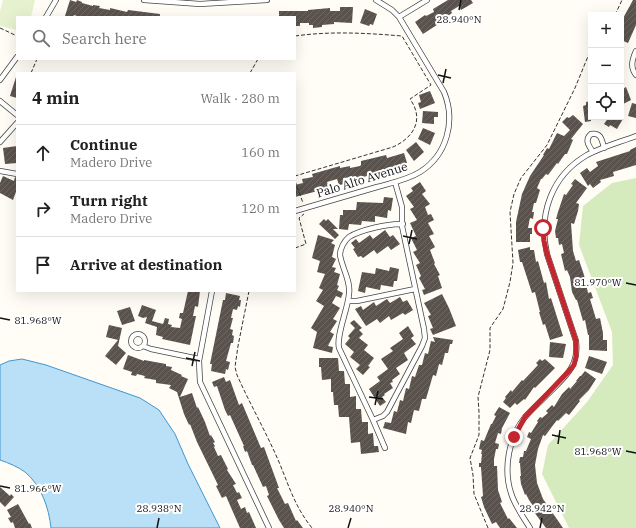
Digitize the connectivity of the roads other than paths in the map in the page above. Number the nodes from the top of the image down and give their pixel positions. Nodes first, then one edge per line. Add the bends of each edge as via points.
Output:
1 (56, 0) edge
2 (144, 0) edge
3 (258, 0) edge
4 (267, 0) edge
5 (376, 0) edge
6 (427, 0) edge
7 (197, 2) edge
8 (47, 16) edge
9 (399, 17) junction
10 (636, 52) edge
11 (16, 58) edge
12 (636, 75) edge
13 (0, 80) edge
14 (0, 101) edge
15 (16, 114) edge
16 (16, 124) edge
17 (636, 136) edge
18 (0, 142) edge
19 (604, 148) junction
20 (593, 152) junction
21 (0, 171) edge
22 (16, 174) edge
23 (395, 182) junction
24 (296, 211) edge
25 (403, 224) junction
26 (415, 289) junction
27 (212, 292) edge
28 (348, 301) junction
29 (144, 346) dead end
30 (199, 359) junction
31 (373, 420) junction
32 (385, 448) dead end
33 (269, 528) edge
34 (530, 528) edge

1 - 8 street
2 - 7 street
3 - 4 street
3 - 7 street
5 - 9 street, Palo Alto Avenue
6 - 9 street
9 - 23 street, Palo Alto Avenue via 444,92 450,123 444,144 433,162 412,177
10 - 12 street via 632,64
11 - 13 street
14 - 15 street
16 - 18 street
17 - 19 street
19 - 20 street
19 - 20 street via 600,136 591,134 587,142
20 - 34 street via 564,174 551,194 544,217 547,254 570,320 577,349 574,365 525,417 510,449 508,472 511,492
21 - 22 street
23 - 24 street, Palo Alto Avenue
23 - 25 street via 402,207
25 - 26 street
25 - 28 street via 382,226 345,240 340,255 350,290
26 - 28 street
26 - 31 street via 424,329 424,342 387,412
27 - 30 street
28 - 31 street via 339,348
29 - 30 street
30 - 33 street via 198,372 204,394
31 - 32 street

